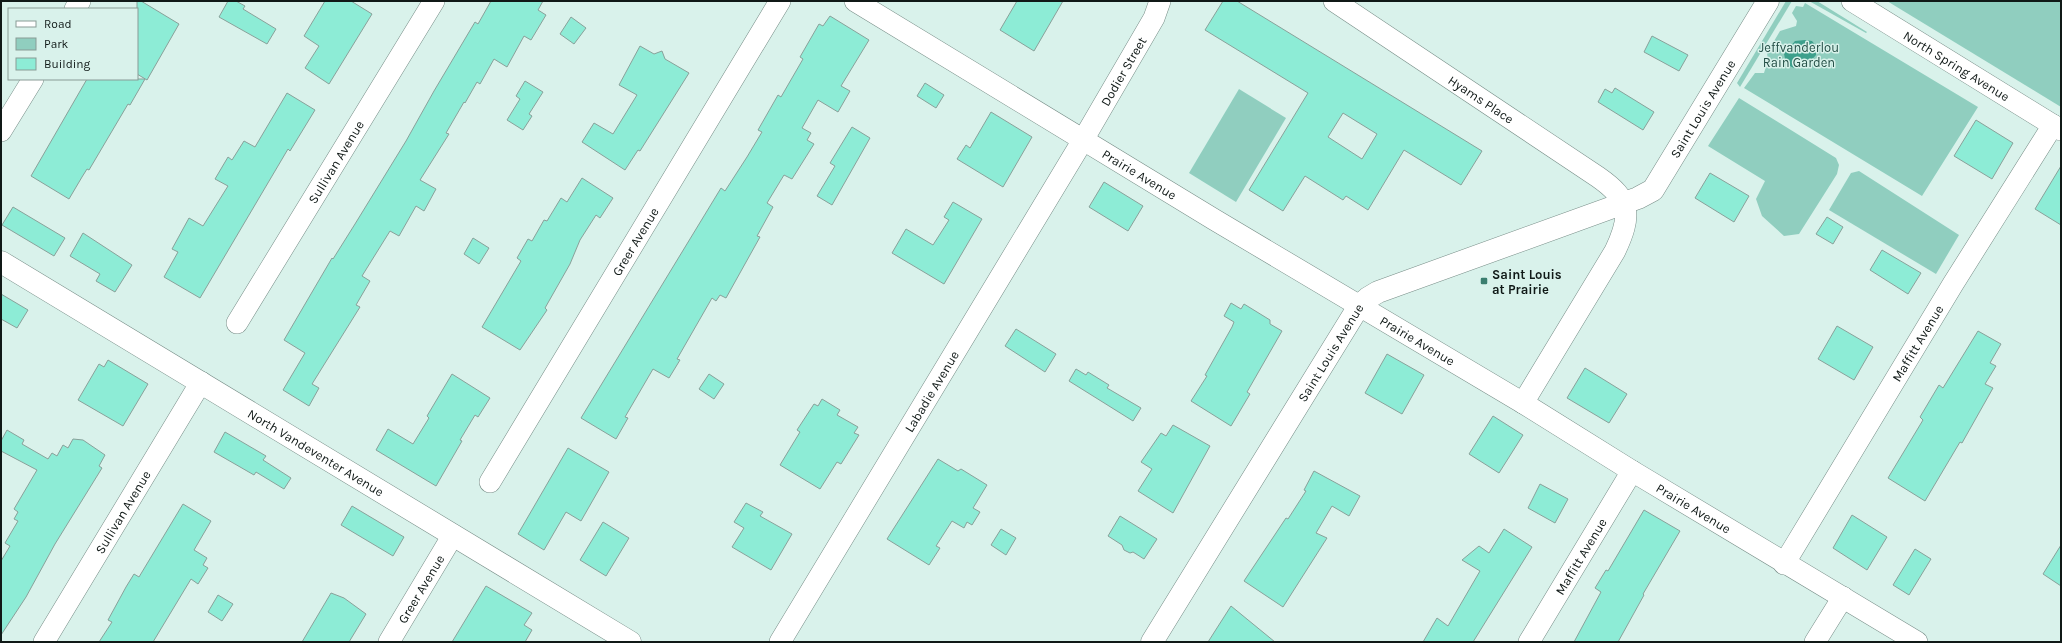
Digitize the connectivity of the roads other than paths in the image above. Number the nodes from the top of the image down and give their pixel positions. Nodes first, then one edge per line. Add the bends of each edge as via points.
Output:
1 (434, 1) edge
2 (780, 1) edge
3 (855, 1) edge
4 (1160, 1) edge
5 (1334, 1) edge
6 (1768, 1) edge
7 (1852, 1) edge
8 (32, 80) edge
9 (2057, 127) edge
10 (1, 131) edge
11 (1083, 140) junction
12 (1624, 203) junction
13 (1, 262) edge
14 (1359, 306) junction
15 (237, 323) dead end
16 (201, 382) junction
17 (1523, 402) junction
18 (1632, 471) junction
19 (490, 482) dead end
20 (453, 535) junction
21 (1784, 564) junction
22 (1843, 597) junction
23 (44, 642) edge
24 (389, 642) edge
25 (630, 642) edge
26 (780, 642) edge
27 (1152, 642) edge
28 (1529, 642) edge
29 (1815, 642) edge
30 (1917, 642) edge

1 - 15 street, Sullivan Avenue
2 - 19 street, Greer Avenue
3 - 11 street, Prairie Avenue
4 - 11 street, Dodier Street via 1154,18
5 - 12 street, Hyams Place via 1598,177 1620,195
6 - 12 street, Saint Louis Avenue via 1659,182 1646,194
7 - 9 street, North Spring Avenue
8 - 10 street
9 - 21 street, Maffitt Avenue via 1953,284
11 - 14 street, Prairie Avenue
11 - 26 street, Labadie Avenue
12 - 14 street, Saint Louis Avenue via 1378,292
12 - 17 street via 1623,234 1615,251
13 - 16 street, North Vandeventer Avenue
14 - 17 street, Prairie Avenue
14 - 27 street, Saint Louis Avenue
16 - 20 street, North Vandeventer Avenue
16 - 23 street, Sullivan Avenue
17 - 18 street, Prairie Avenue
18 - 21 street, Prairie Avenue
18 - 28 street, Maffitt Avenue
20 - 24 street, Greer Avenue
20 - 25 street, North Vandeventer Avenue
21 - 22 street, Prairie Avenue
22 - 29 street
22 - 30 street, Prairie Avenue

